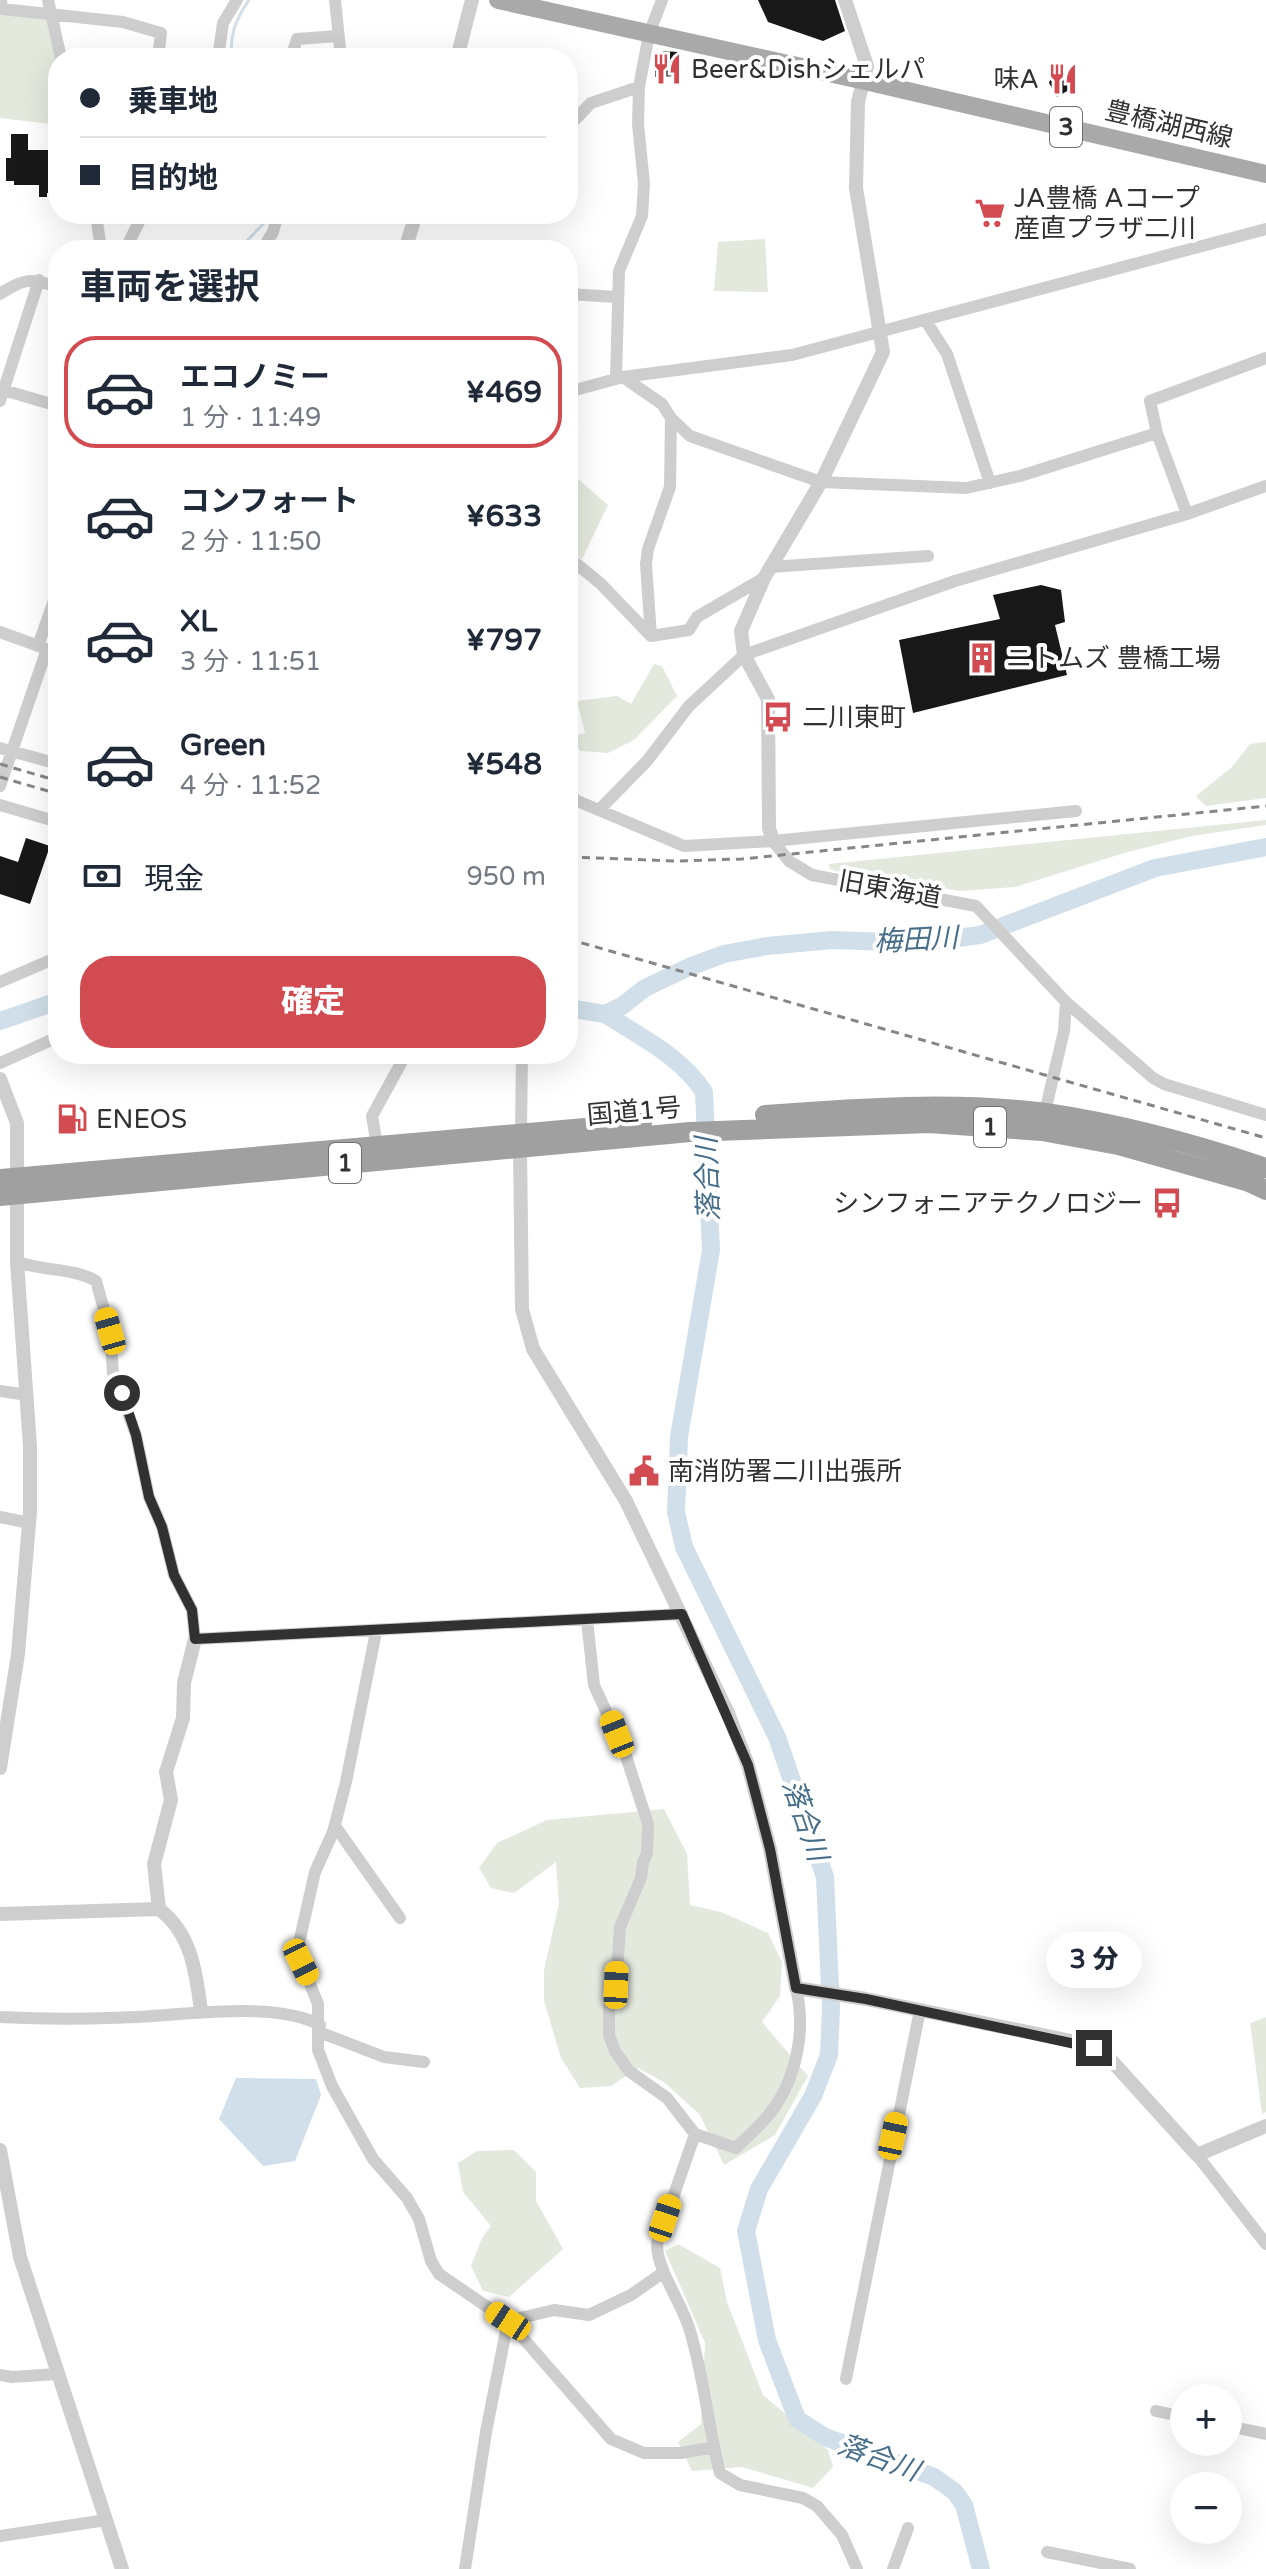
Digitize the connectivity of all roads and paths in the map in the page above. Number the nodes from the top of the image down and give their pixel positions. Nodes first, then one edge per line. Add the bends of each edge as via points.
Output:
1 (237, 0) edge
2 (335, 0) edge
3 (472, 0) edge
4 (498, 0) edge
5 (662, 0) edge
6 (845, 0) edge
7 (1, 6) edge
8 (49, 6) edge
9 (649, 34) junction
10 (338, 36) junction
11 (59, 48) edge
12 (159, 48) edge
13 (219, 48) edge
14 (294, 48) edge
15 (340, 48) edge
16 (460, 48) edge
17 (865, 81) junction
18 (639, 87) junction
19 (578, 117) edge
20 (1266, 174) edge
21 (1266, 229) edge
22 (39, 280) junction
23 (48, 283) edge
24 (0, 294) edge
25 (578, 295) edge
26 (616, 297) junction
27 (926, 321) junction
28 (881, 333) junction
29 (1266, 358) edge
30 (620, 378) junction
31 (578, 389) edge
32 (1, 393) edge
33 (48, 404) edge
34 (671, 418) junction
35 (1157, 433) junction
36 (821, 482) junction
37 (990, 483) junction
38 (1266, 486) edge
39 (1187, 514) junction
40 (928, 556) dead end
41 (578, 565) edge
42 (767, 573) junction
43 (0, 632) edge
44 (651, 636) junction
45 (47, 649) edge
46 (744, 655) junction
47 (6, 749) edge
48 (48, 761) edge
49 (0, 786) edge
50 (578, 801) edge
51 (0, 805) edge
52 (599, 810) junction
53 (1076, 811) dead end
54 (48, 819) edge
55 (773, 841) junction
56 (48, 961) edge
57 (0, 982) edge
58 (1066, 1002) junction
59 (48, 1041) edge
60 (0, 1063) edge
61 (401, 1064) edge
62 (522, 1064) edge
63 (0, 1079) edge
64 (1266, 1115) edge
65 (1043, 1122) junction
66 (521, 1140) junction
67 (377, 1145) junction
68 (1266, 1168) edge
69 (8, 1187) edge
70 (1266, 1190) edge
71 (17, 1262) junction
72 (0, 1391) edge
73 (27, 1395) junction
74 (0, 1517) edge
75 (29, 1523) junction
76 (682, 1614) junction
77 (587, 1620) junction
78 (376, 1632) junction
79 (195, 1639) junction
80 (3, 1729) edge
81 (0, 1768) edge
82 (335, 1826) junction
83 (159, 1909) junction
84 (0, 1914) edge
85 (400, 1918) dead end
86 (796, 1988) junction
87 (920, 2010) junction
88 (201, 2011) junction
89 (0, 2017) edge
90 (319, 2029) junction
91 (424, 2062) dead end
92 (1266, 2126) edge
93 (695, 2134) junction
94 (0, 2150) edge
95 (1197, 2155) junction
96 (3, 2191) edge
97 (1266, 2244) edge
98 (664, 2272) junction
99 (508, 2321) junction
100 (57, 2374) junction
101 (0, 2375) edge
102 (846, 2379) dead end
103 (1156, 2411) dead end
104 (1170, 2414) edge
105 (1242, 2429) edge
106 (1266, 2434) edge
107 (714, 2447) junction
108 (106, 2520) junction
109 (908, 2528) dead end
110 (0, 2536) edge
111 (1047, 2552) dead end
112 (122, 2569) edge
113 (465, 2569) edge
114 (857, 2569) edge
115 (893, 2569) edge
116 (1130, 2569) edge

1 - 13 street via 223,23
2 - 10 street
3 - 16 street
4 - 9 main road, 豊橋湖西線 / 3
5 - 9 street
6 - 17 street via 867,66
7 - 8 street
8 - 11 street
8 - 12 street via 161,33
9 - 17 main road, 豊橋湖西線 / 3
9 - 18 street
10 - 14 street via 297,39
10 - 15 street
17 - 20 main road, 豊橋湖西線 / 3
17 - 28 street via 858,102 856,188
18 - 19 street via 591,103
18 - 26 street via 642,216 619,271
21 - 27 street
22 - 23 street
22 - 24 street via 17,282
22 - 32 street
25 - 26 street
26 - 30 street
27 - 28 street
27 - 37 street via 947,354
28 - 30 street via 792,355
28 - 36 street via 883,352
29 - 35 street via 1152,399
30 - 31 street
30 - 34 street via 662,404
32 - 33 street
34 - 36 street via 690,436
34 - 44 street via 670,487 646,564
35 - 37 street
35 - 39 street
36 - 37 street via 966,488
36 - 42 street
38 - 39 street
39 - 46 street via 955,581
40 - 42 street
41 - 44 street
42 - 44 street via 697,617 689,630
42 - 46 street via 741,631
43 - 45 street
45 - 47 street
46 - 52 street via 689,706 647,761
46 - 55 street via 768,699
47 - 48 street
47 - 49 street
50 - 52 street
51 - 54 street
52 - 55 street via 684,846
53 - 55 street
55 - 58 street, 旧東海道 via 789,861 812,875 976,906
56 - 57 street
58 - 64 street, 旧東海道 via 1164,1084
58 - 65 street
59 - 60 street
61 - 67 street via 372,1116
62 - 66 street
63 - 69 street via 17,1123
65 - 66 highway, 国道1号 / 1 via 986,1109 873,1107
65 - 68 highway, 国道1号 / 1 via 1122,1126
65 - 70 highway, 国道1号 / 1
66 - 67 highway, 国道1号 / 1
66 - 69 highway, 国道1号 / 1
66 - 76 street via 522,1309 533,1349 626,1501
67 - 69 highway, 国道1号 / 1
69 - 71 street
71 - 73 street
71 - 79 street via 96,1281 110,1331 113,1373 136,1435 174,1575 192,1610
72 - 73 street
73 - 75 street
74 - 75 street
75 - 80 street via 18,1654
76 - 77 street
76 - 86 street via 748,1765
77 - 78 street
77 - 93 street via 594,1685 625,1753 648,1824 647,1854 618,1935 609,2035 629,2071 667,2098
78 - 79 street
78 - 82 street
79 - 83 street via 184,1683 183,1718 166,1772 171,1800 154,1864
80 - 81 street
82 - 85 street
82 - 90 street via 315,1872 299,1943 318,2004
83 - 84 street
83 - 88 street via 170,1917 193,1956
86 - 87 street
86 - 93 street via 801,2027 795,2059 771,2112 736,2148
87 - 95 street via 1099,2049
87 - 102 street
88 - 89 street
88 - 90 street via 297,2017
90 - 91 street via 384,2057
90 - 99 street via 318,2050 332,2086 373,2159 419,2219 439,2274
92 - 95 street
93 - 98 street via 657,2244
94 - 96 street
95 - 97 street
96 - 100 street
98 - 99 street via 589,2315 554,2310
98 - 107 street via 692,2336
99 - 107 street via 611,2439 644,2453
99 - 113 street
100 - 101 street
100 - 108 street
103 - 104 street
105 - 106 street
107 - 114 street via 724,2478 803,2498 823,2512 842,2535
108 - 110 street
108 - 112 street
109 - 115 street
111 - 116 street

